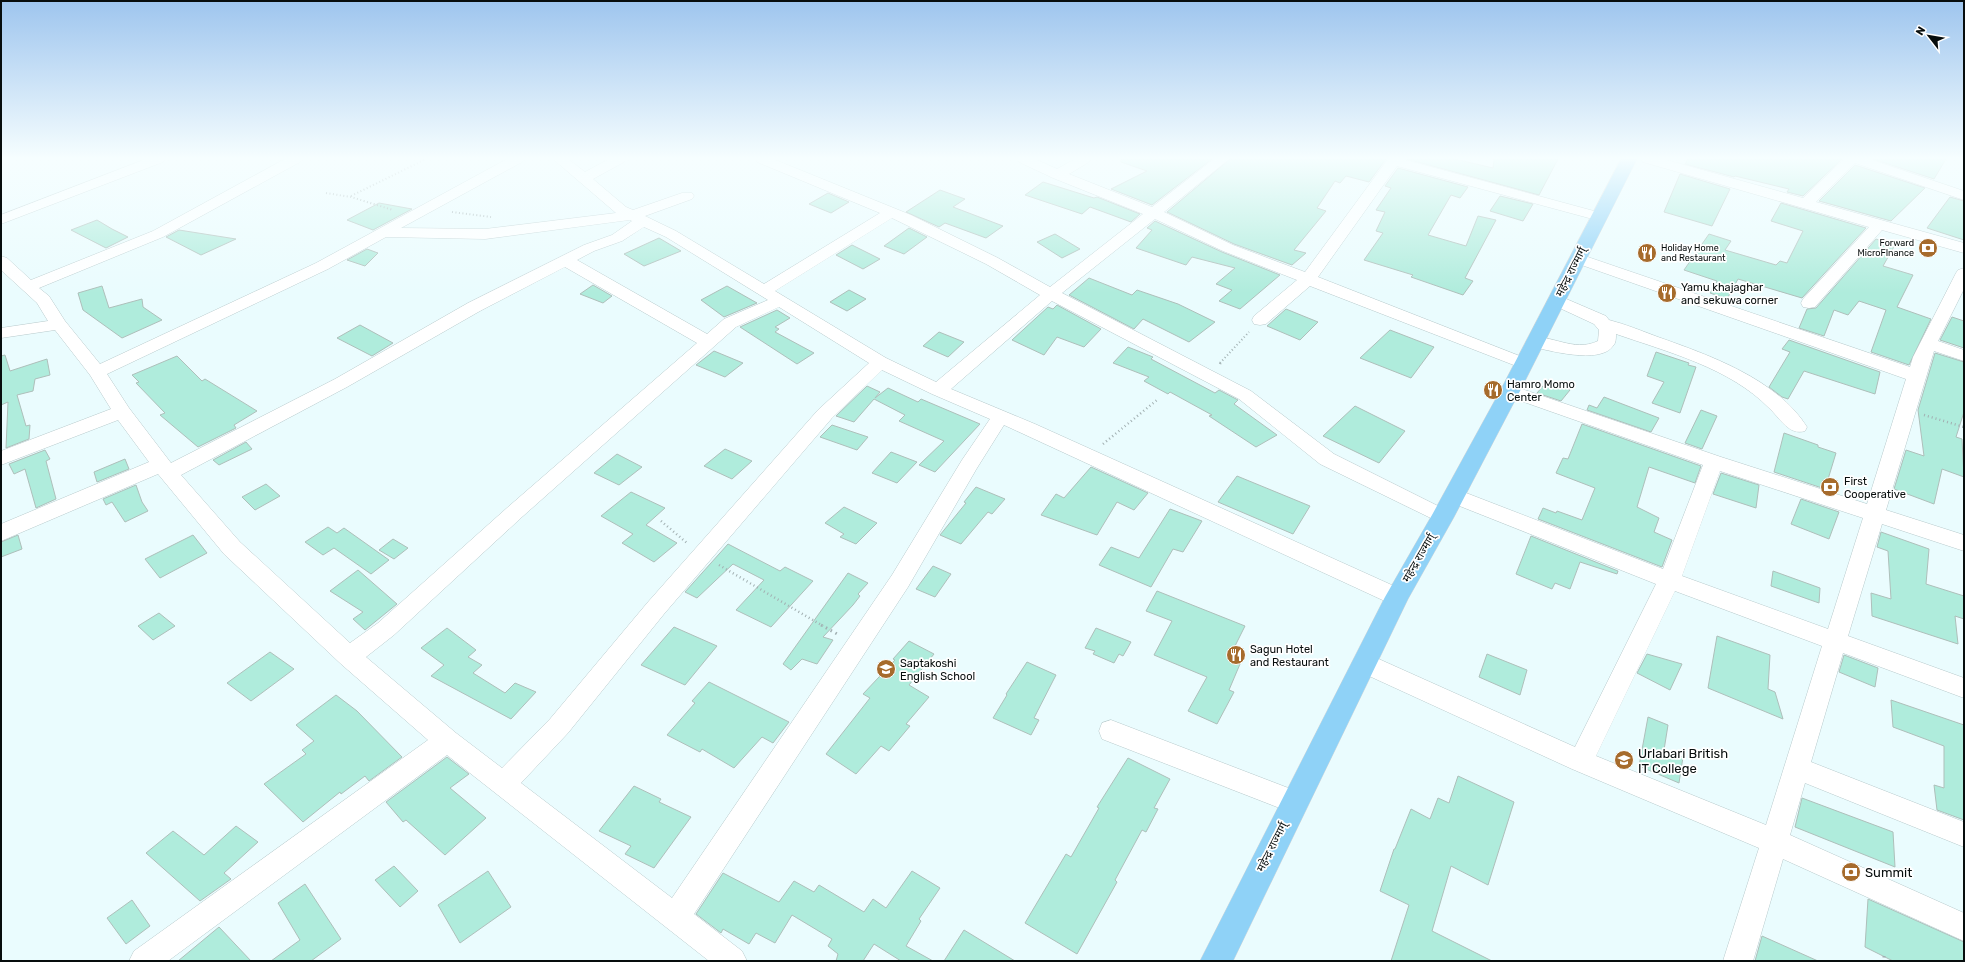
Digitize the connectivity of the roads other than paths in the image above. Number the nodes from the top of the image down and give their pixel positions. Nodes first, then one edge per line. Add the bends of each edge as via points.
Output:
1 (42, 204) edge
2 (213, 204) edge
3 (433, 204) edge
4 (614, 204) edge
5 (669, 204) edge
6 (871, 204) edge
7 (1131, 204) edge
8 (1163, 204) edge
9 (1362, 204) edge
10 (1553, 204) edge
11 (1607, 204) edge
12 (1809, 204) edge
13 (891, 212) junction
14 (1152, 212) junction
15 (1600, 217) junction
16 (637, 218) junction
17 (1, 220) edge
18 (1879, 225) junction
19 (383, 232) junction
20 (1964, 248) edge
21 (1579, 259) junction
22 (566, 260) junction
23 (1, 261) edge
24 (1964, 273) edge
25 (1308, 279) junction
26 (29, 286) junction
27 (1051, 294) junction
28 (772, 296) junction
29 (1557, 300) junction
30 (1809, 303) dead end
31 (1260, 320) road end
32 (59, 324) junction
33 (1605, 324) junction
34 (1, 333) edge
35 (709, 342) junction
36 (1535, 342) junction
37 (1929, 344) junction
38 (1964, 356) edge
39 (880, 362) junction
40 (1524, 364) junction
41 (97, 372) junction
42 (1917, 376) junction
43 (938, 390) junction
44 (1510, 391) junction
45 (122, 412) junction
46 (1001, 416) junction
47 (1798, 427) dead end
48 (1, 458) edge
49 (1714, 462) junction
50 (165, 469) junction
51 (1454, 496) junction
52 (1874, 514) junction
53 (1443, 517) junction
54 (1, 533) edge
55 (1964, 543) edge
56 (1668, 580) junction
57 (1397, 597) junction
58 (1836, 641) junction
59 (349, 657) junction
60 (1364, 663) junction
61 (1964, 688) edge
62 (1110, 731) dead end
63 (447, 741) junction
64 (1582, 761) junction
65 (1797, 768) junction
66 (503, 784) junction
67 (1295, 802) junction
68 (1964, 835) edge
69 (1775, 842) junction
70 (676, 917) junction
71 (1964, 927) edge
72 (144, 961) edge
73 (732, 961) edge
74 (1216, 961) edge
75 (1738, 961) edge

1 - 17 street
2 - 26 street via 158,234
3 - 19 street
4 - 16 street
5 - 16 street
6 - 13 street
7 - 14 street
8 - 14 street
9 - 25 street
10 - 15 street
11 - 15 highway, महेन्द्र राज्मार्ग्
12 - 18 street
13 - 27 street via 992,261
13 - 28 street
14 - 25 street via 1228,248
14 - 27 street
15 - 21 highway, महेन्द्र राज्मार्ग्
16 - 19 street via 485,234
16 - 22 street via 617,238
16 - 28 street via 671,234
18 - 20 street
18 - 30 street
19 - 41 street via 322,266
21 - 29 highway, महेन्द्र राज्मार्ग्
21 - 42 street
22 - 35 street
22 - 50 street via 474,307 341,383
23 - 26 street
24 - 37 street
25 - 31 street
25 - 40 street
26 - 32 street via 43,300
27 - 43 street
27 - 53 street via 1245,394 1327,460
28 - 35 street via 730,324
28 - 39 street
29 - 33 street
29 - 36 highway, महेन्द्र राज्मार्ग्
32 - 34 street
32 - 41 street
33 - 36 street via 1608,330 1606,344 1598,349 1572,350
33 - 47 street via 1738,376 1762,391
35 - 59 street via 386,629
36 - 40 highway, महेन्द्र राज्मार्ग्
37 - 38 street
37 - 42 street
39 - 43 street
39 - 66 street via 825,414 702,555 559,726
40 - 44 highway, महेन्द्र राज्मार्ग्
41 - 45 street
42 - 52 street
43 - 46 street
44 - 49 street
44 - 51 highway, महेन्द्र राज्मार्ग्
45 - 48 street
45 - 50 street
46 - 57 street
46 - 70 street via 968,465 900,581
49 - 52 street
49 - 56 street
50 - 54 street
50 - 59 street via 232,548
51 - 53 highway, महेन्द्र राज्मार्ग्
51 - 56 street
52 - 55 street
52 - 58 street
53 - 57 highway, महेन्द्र राज्मार्ग्
56 - 58 street
56 - 64 street
57 - 60 highway, महेन्द्र राज्मार्ग्
58 - 61 street
58 - 65 street
59 - 63 street
60 - 64 street
60 - 67 highway, महेन्द्र राज्मार्ग्
62 - 67 street
63 - 66 street
63 - 72 street
64 - 69 street
65 - 68 street
65 - 69 street
66 - 70 street
67 - 74 highway, महेन्द्र राज्मार्ग्
69 - 71 street
69 - 75 street
70 - 73 street

